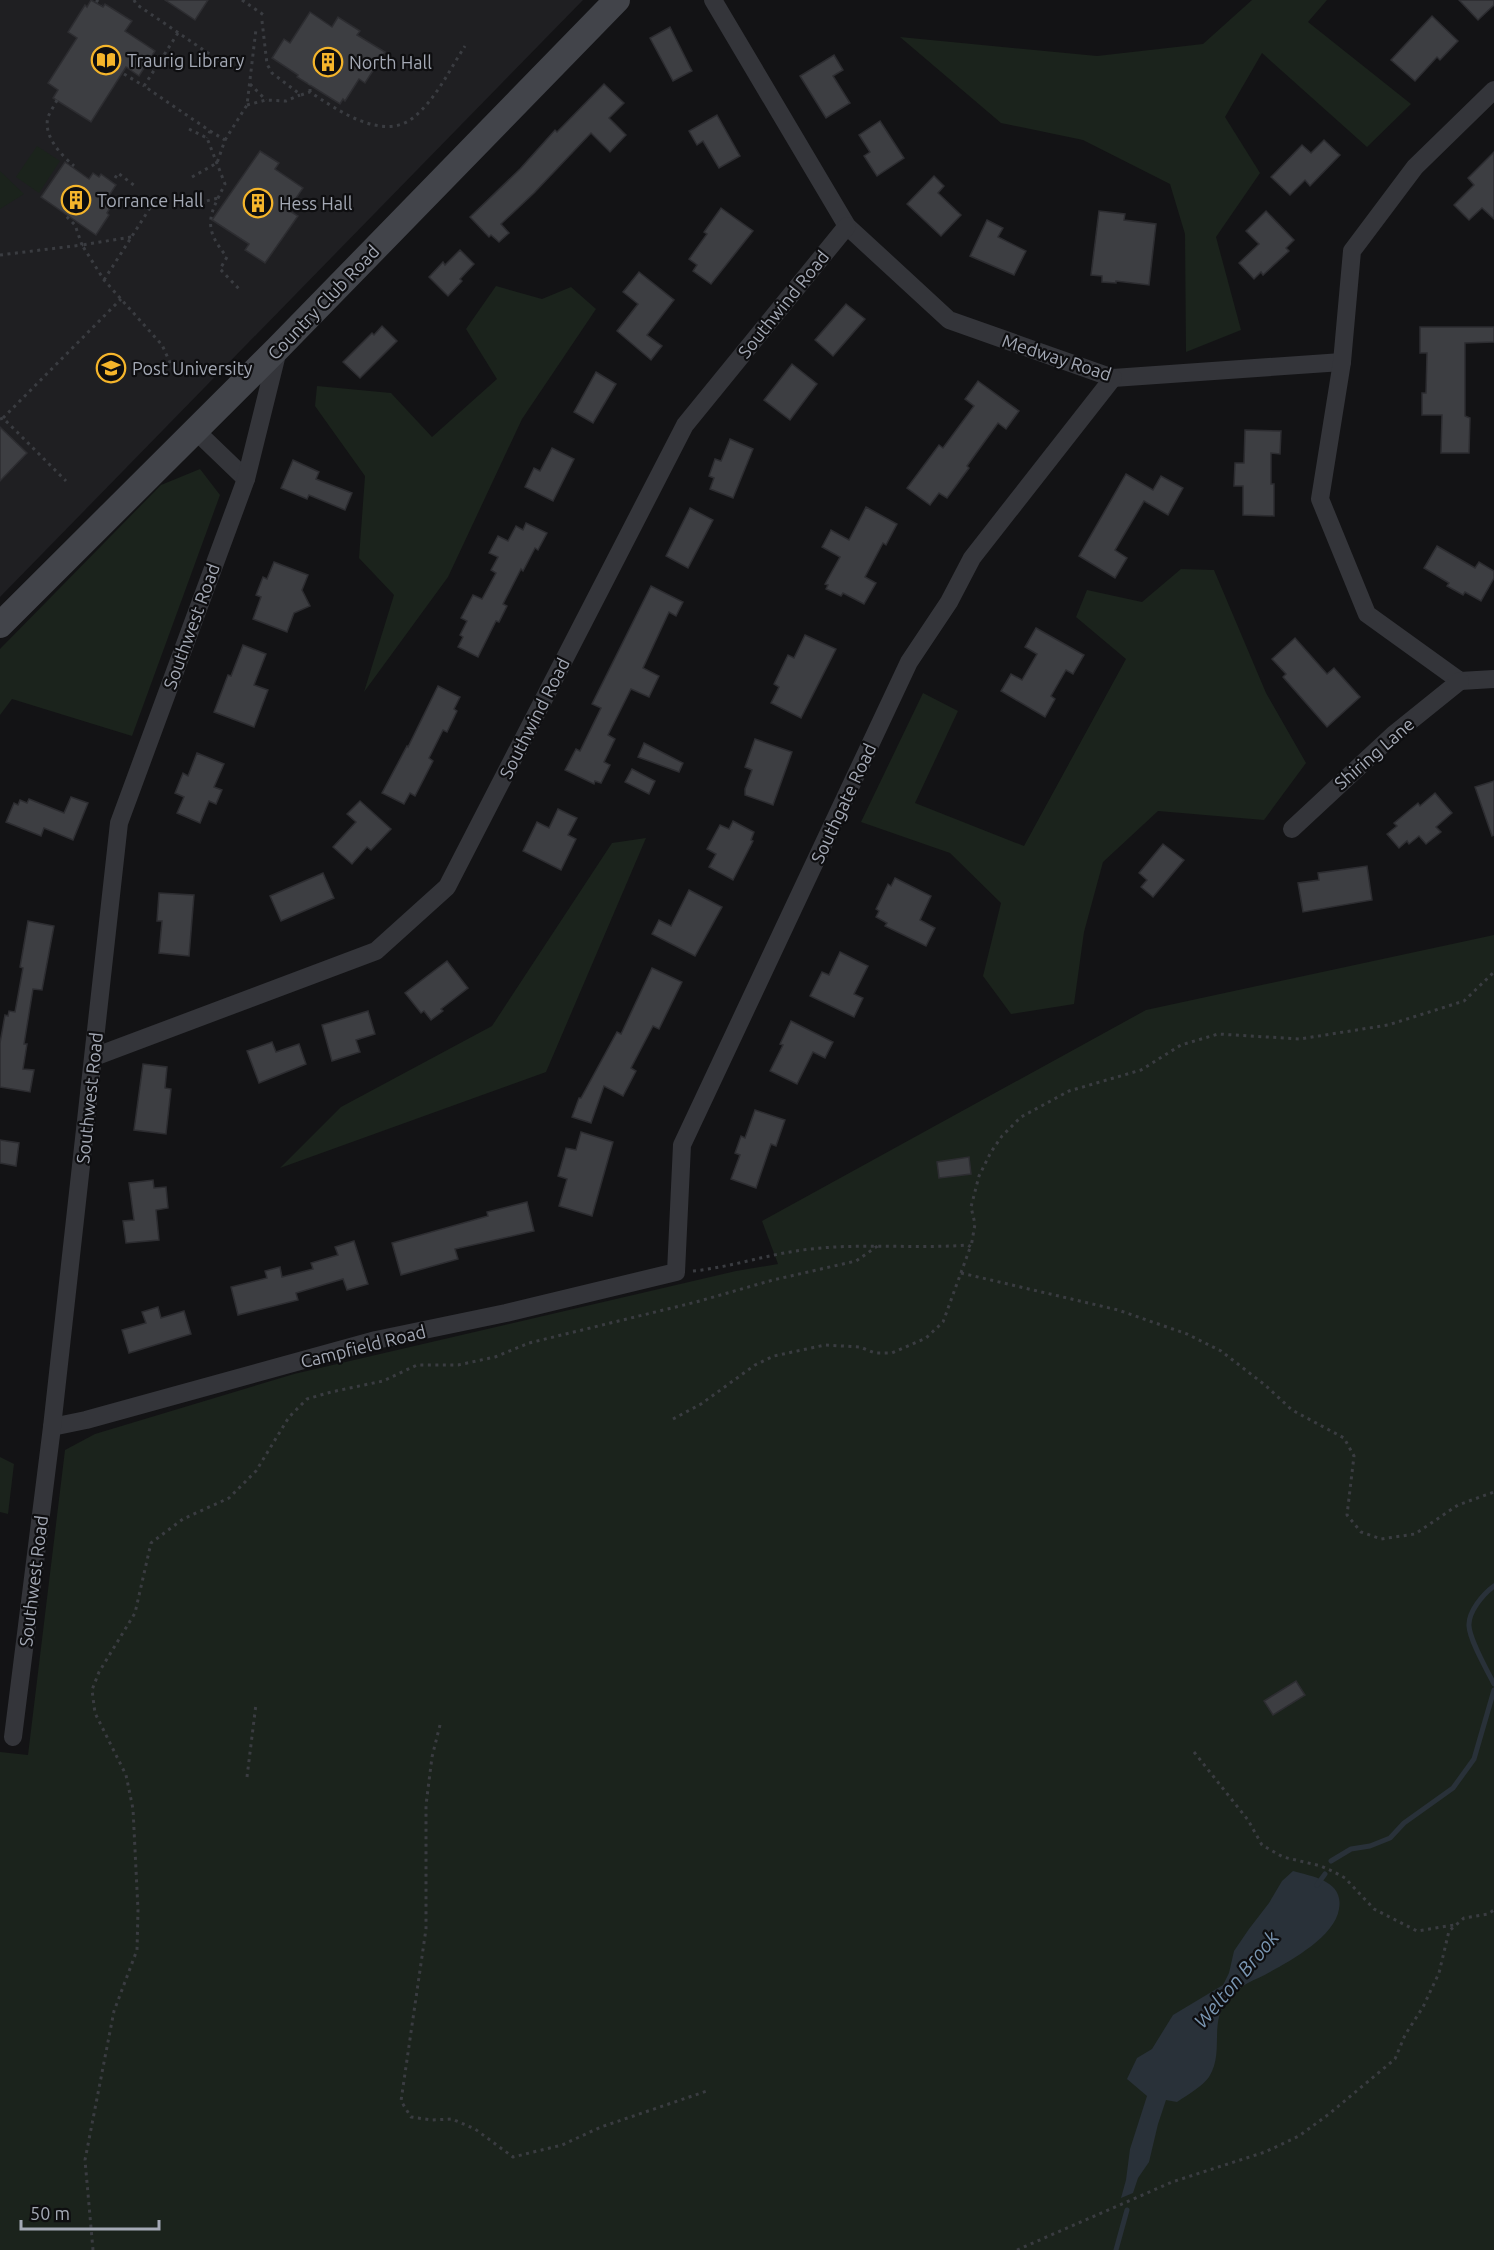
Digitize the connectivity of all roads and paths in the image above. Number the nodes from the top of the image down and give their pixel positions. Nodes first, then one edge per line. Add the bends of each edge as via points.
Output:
1 (96, 0) edge
2 (134, 0) edge
3 (242, 0) edge
4 (617, 0) edge
5 (713, 0) edge
6 (102, 5) dead end
7 (265, 16) dead end
8 (262, 21) dead end
9 (256, 29) dead end
10 (178, 33) junction
11 (465, 46) dead end
12 (230, 68) dead end
13 (124, 74) dead end
14 (310, 83) dead end
15 (250, 84) junction
16 (144, 86) junction
17 (1494, 90) edge
18 (310, 92) junction
19 (301, 95) junction
20 (57, 100) dead end
21 (266, 100) junction
22 (247, 105) junction
23 (189, 129) dead end
24 (210, 131) junction
25 (207, 138) junction
26 (225, 140) junction
27 (217, 163) junction
28 (74, 166) dead end
29 (192, 177) dead end
30 (115, 178) dead end
31 (135, 186) dead end
32 (218, 198) junction
33 (184, 202) dead end
34 (150, 208) dead end
35 (66, 216) dead end
36 (847, 225) junction
37 (131, 237) junction
38 (82, 245) junction
39 (0, 255) edge
40 (104, 280) junction
41 (240, 290) dead end
42 (121, 299) junction
43 (278, 348) junction
44 (1342, 362) junction
45 (174, 371) dead end
46 (1113, 378) junction
47 (2, 418) edge
48 (195, 430) junction
49 (246, 479) junction
50 (66, 481) dead end
51 (0, 625) edge
52 (1494, 680) edge
53 (1460, 681) junction
54 (1292, 829) dead end
55 (1494, 972) edge
56 (94, 1057) junction
57 (879, 1245) junction
58 (971, 1247) junction
59 (676, 1272) junction
60 (961, 1273) junction
61 (673, 1419) dead end
62 (52, 1427) junction
63 (1494, 1492) edge
64 (256, 1704) dead end
65 (440, 1725) dead end
66 (13, 1737) dead end
67 (1194, 1752) dead end
68 (247, 1777) dead end
69 (1494, 1910) edge
70 (1456, 1925) junction
71 (707, 2091) dead end
72 (93, 2250) edge
73 (1017, 2250) edge

1 - 6 path
2 - 10 path
3 - 7 path
4 - 43 street, Country Club Road
5 - 36 street, Medway Road
8 - 19 path via 267,64 272,73
9 - 15 path
10 - 12 path
10 - 16 path
11 - 18 path via 423,109 412,119 393,125 363,122
13 - 16 path
14 - 18 path
15 - 21 path
15 - 22 path
16 - 24 path
17 - 44 street via 1415,167 1352,251
18 - 19 path
19 - 21 path via 286,102
20 - 28 path via 47,125 61,155
21 - 22 path
22 - 26 path
23 - 25 path
24 - 25 path
24 - 26 path
25 - 27 path
26 - 27 path
27 - 29 path
27 - 32 path via 225,184
30 - 31 path via 118,173
32 - 33 path via 195,204
32 - 41 path via 210,213 211,231 227,257 220,269
34 - 37 path
35 - 38 path via 75,225
36 - 46 street, Medway Road via 949,320
36 - 56 street, Southwind Road via 685,424 447,887 376,951
37 - 38 path
37 - 40 path
38 - 39 path
38 - 40 path
40 - 42 path
42 - 45 path via 162,345
42 - 47 path
43 - 48 street, Country Club Road
43 - 49 street, Southwest Road
44 - 46 street, Medway Road
44 - 53 street via 1320,499 1367,614
46 - 59 street, Southgate Road via 972,558 949,602 909,662 682,1145
47 - 50 path
48 - 49 street
48 - 51 street, Country Club Road
49 - 56 street, Southwest Road via 119,823
52 - 53 street
53 - 54 street, Shiring Lane via 1393,735
55 - 58 path via 1464,1001 1388,1025 1300,1039 1218,1034 1181,1045 1141,1070 1069,1091 1021,1118 991,1152 979,1176 971,1207 975,1224
56 - 62 street, Southwest Road
57 - 58 path
57 - 59 path via 809,1249 719,1268
57 - 72 path via 856,1262 529,1343 495,1357 458,1365 417,1365 383,1381 307,1399 290,1417 256,1471 229,1498 183,1519 151,1543 135,1613 92,1690 95,1713 126,1775 133,1809 138,1911 136,1950 114,2011 85,2160
58 - 60 path
59 - 62 street, Campfield Road via 376,1340
60 - 61 path via 943,1322 926,1338 892,1353 825,1345 774,1356
60 - 63 path via 1118,1310 1187,1334 1221,1351 1292,1410 1344,1438 1354,1456 1347,1515 1361,1532 1381,1539 1415,1534 1458,1505
62 - 66 street, Southwest Road
64 - 68 path
65 - 71 path via 426,1805 426,1929 401,2101 411,2117 452,2119 475,2129 513,2157 562,2145 601,2127
67 - 70 path via 1248,1820 1262,1845 1283,1857 1321,1866 1345,1878 1374,1909 1417,1931
69 - 70 path via 1464,1918
70 - 73 path via 1449,1931 1439,1973 1395,2059 1329,2114 1299,2136 1265,2152 1172,2182

